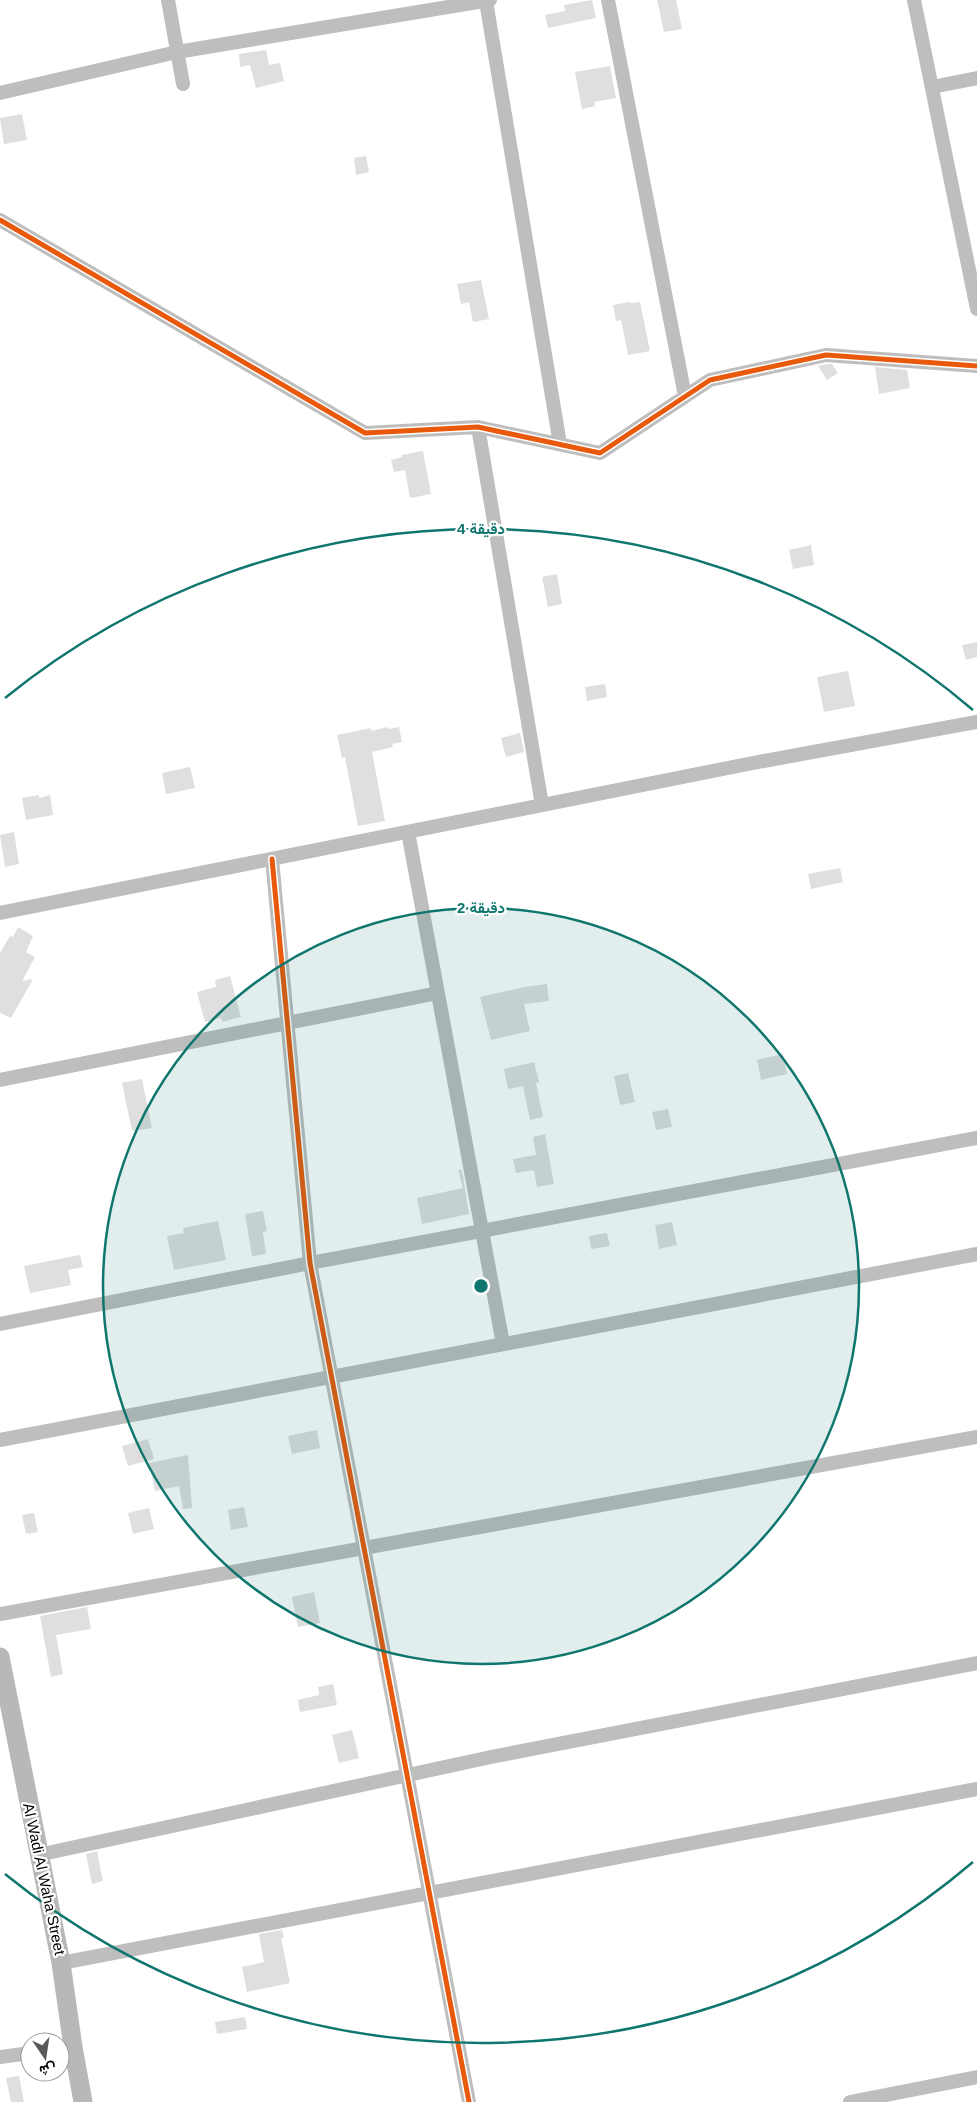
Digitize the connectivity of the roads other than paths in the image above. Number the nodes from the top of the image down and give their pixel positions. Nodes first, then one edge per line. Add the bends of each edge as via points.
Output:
1 (168, 0) edge
2 (490, 0) edge
3 (608, 0) edge
4 (914, 0) edge
5 (486, 1) edge
6 (177, 52) junction
7 (977, 78) edge
8 (183, 84) dead end
9 (932, 87) junction
10 (0, 93) edge
11 (0, 220) edge
12 (977, 309) edge
13 (977, 366) edge
14 (685, 396) junction
15 (478, 427) junction
16 (560, 444) junction
17 (977, 722) edge
18 (542, 805) junction
19 (408, 832) junction
20 (272, 859) junction
21 (0, 913) edge
22 (438, 993) junction
23 (288, 1022) junction
24 (0, 1080) edge
25 (977, 1138) edge
26 (482, 1231) junction
27 (977, 1254) edge
28 (310, 1263) junction
29 (0, 1324) edge
30 (503, 1344) junction
31 (332, 1377) junction
32 (977, 1437) edge
33 (0, 1440) edge
34 (364, 1548) junction
35 (0, 1614) edge
36 (0, 1657) edge
37 (977, 1663) edge
38 (407, 1775) junction
39 (977, 1789) edge
40 (38, 1855) junction
41 (429, 1892) junction
42 (61, 1963) junction
43 (65, 2032) edge
44 (20, 2054) edge
45 (0, 2057) edge
46 (70, 2061) edge
47 (977, 2077) edge
48 (83, 2102) edge
49 (469, 2102) edge
50 (850, 2102) edge

1 - 6 street
2 - 5 street
3 - 14 street
4 - 9 street
5 - 6 street
5 - 16 street
6 - 8 street
6 - 10 street
7 - 9 street
9 - 12 street
11 - 15 street via 365,434
13 - 14 street via 826,355 710,380
14 - 16 street via 600,453
15 - 16 street
15 - 18 street
17 - 18 street
18 - 19 street
19 - 20 street
19 - 22 street
20 - 21 street
20 - 23 street
22 - 23 street
22 - 26 street
23 - 24 street
23 - 28 street
25 - 26 street
26 - 28 street
26 - 30 street
27 - 30 street
28 - 29 street
28 - 31 street
30 - 31 street
31 - 33 street
31 - 34 street
32 - 34 street
34 - 35 street
34 - 38 street
36 - 40 main road, Al Wadi Al Waha Street
37 - 38 street
38 - 40 street
38 - 41 street
39 - 41 street
40 - 42 main road, Al Wadi Al Waha Street
41 - 42 street
41 - 49 street
42 - 43 main road, Al Wadi Al Waha Street
44 - 45 street
46 - 48 main road, Al Wadi Al Waha Street
47 - 50 street

